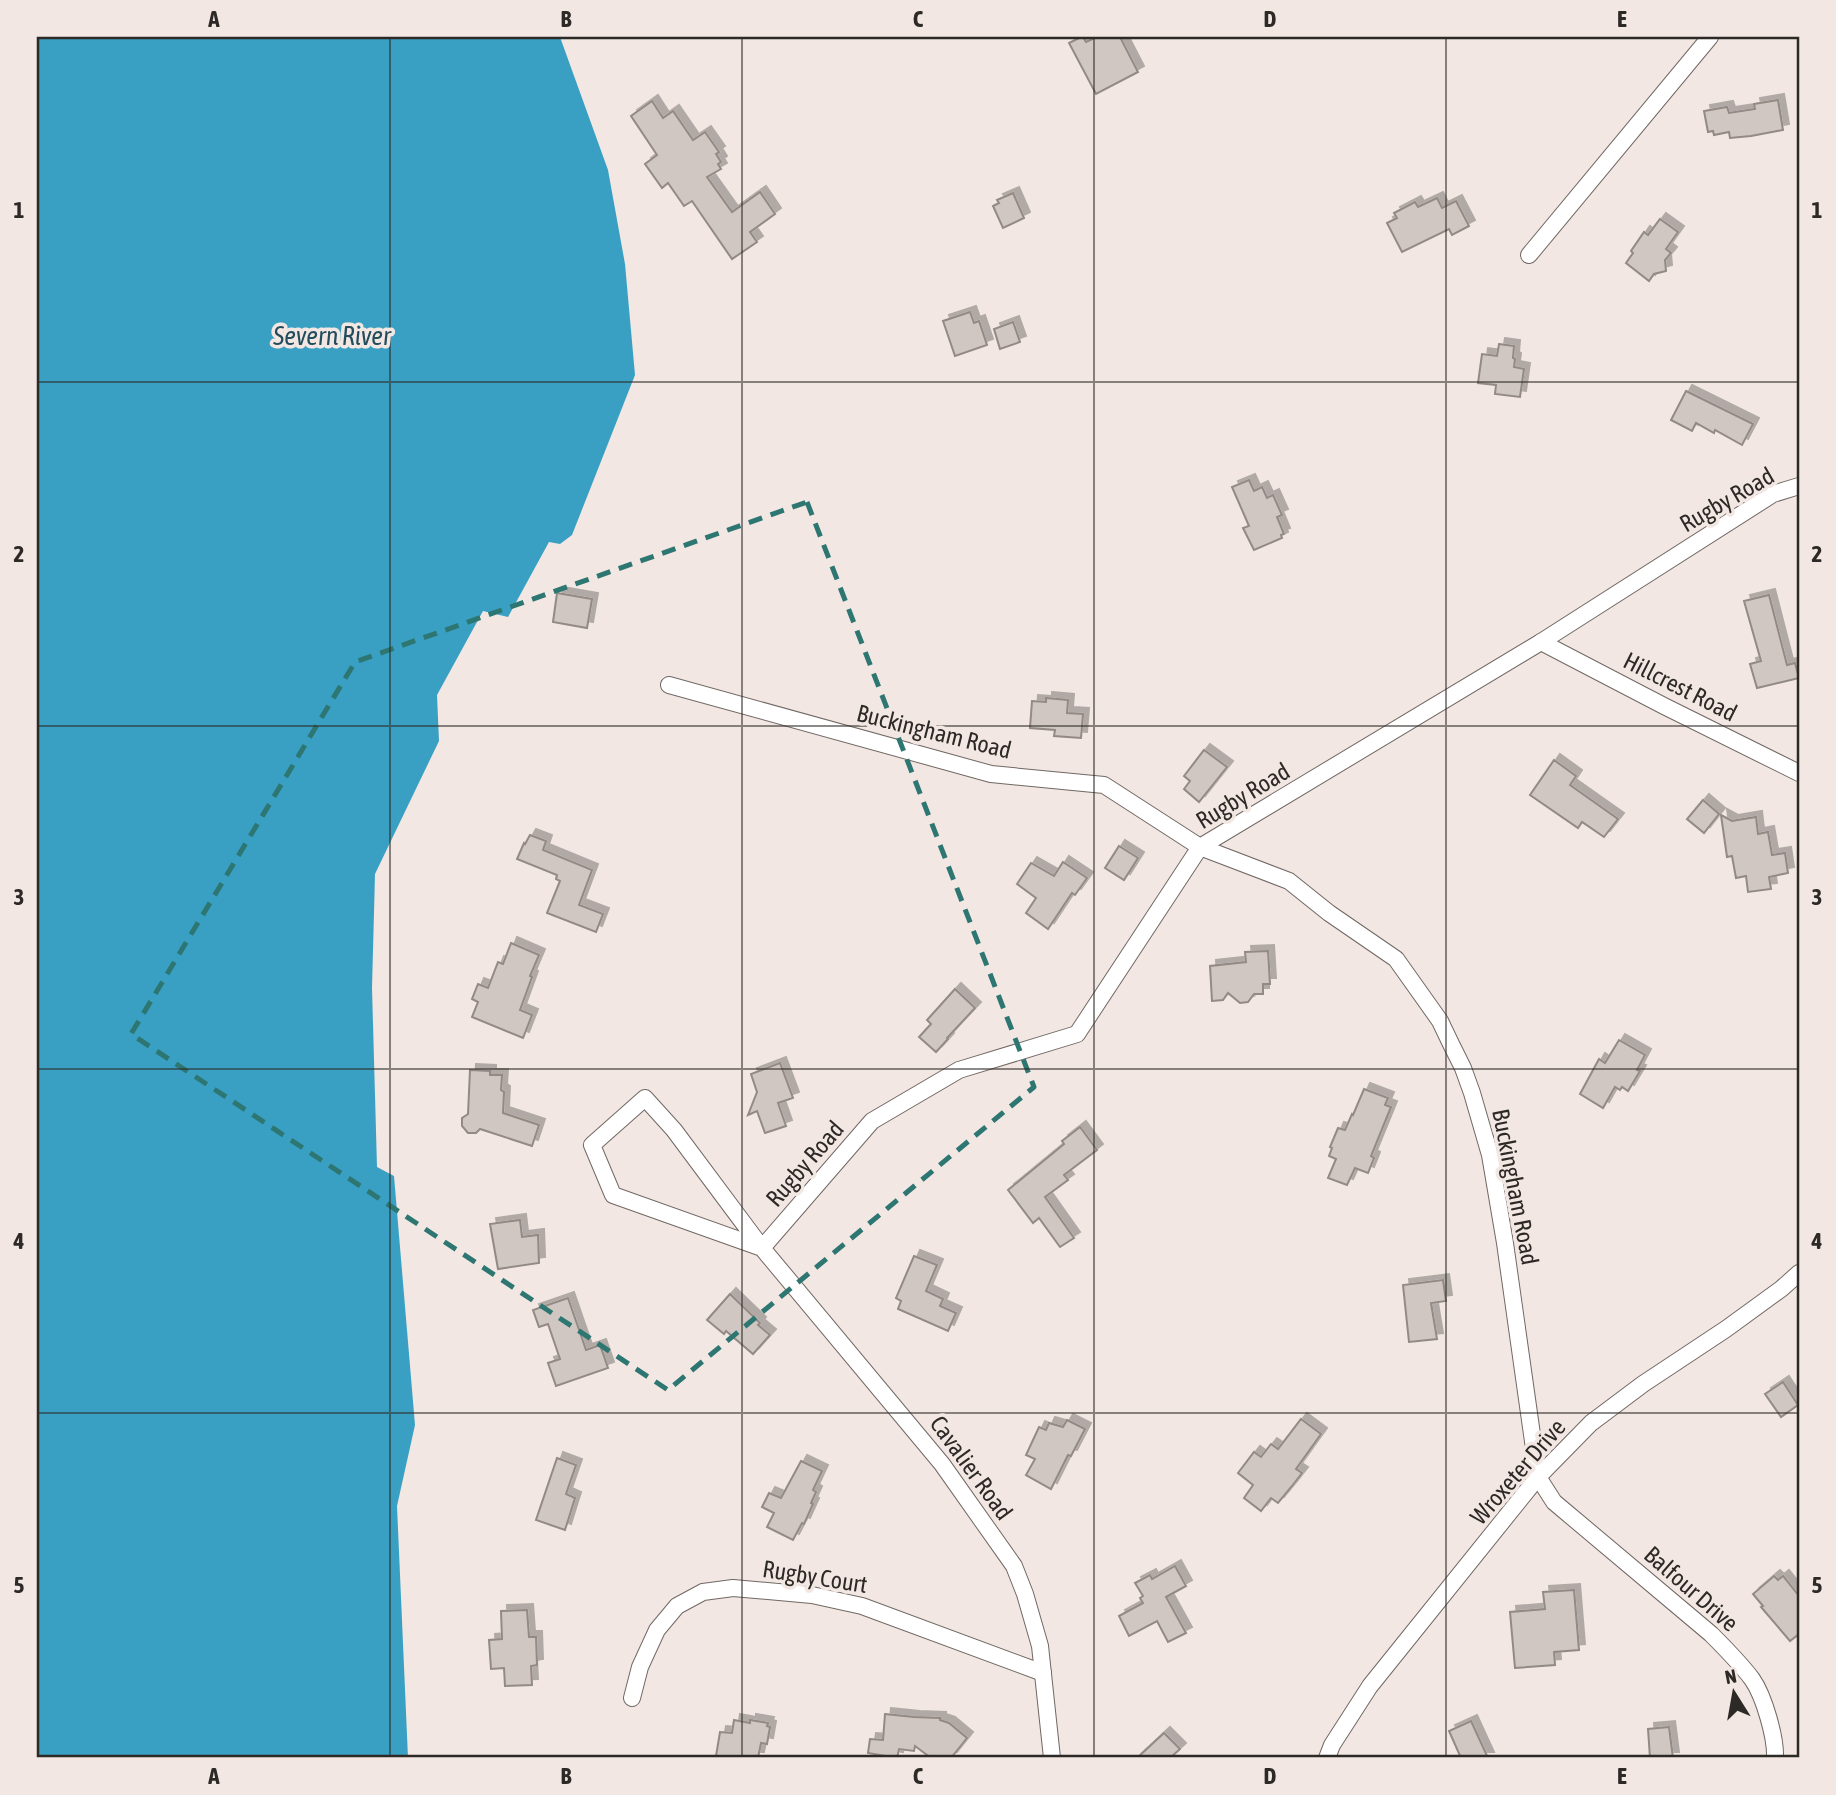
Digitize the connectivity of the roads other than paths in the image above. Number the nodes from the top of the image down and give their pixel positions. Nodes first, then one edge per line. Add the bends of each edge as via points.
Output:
1 (1710, 37) edge
2 (1529, 255) dead end
3 (1799, 486) edge
4 (1541, 642) junction
5 (669, 685) dead end
6 (1799, 773) edge
7 (1200, 847) junction
8 (762, 1248) junction
9 (1799, 1273) edge
10 (1538, 1477) junction
11 (1043, 1673) junction
12 (632, 1698) dead end
13 (1052, 1758) edge
14 (1327, 1758) edge
15 (1775, 1758) edge

1 - 2 street
3 - 4 street, Rugby Road via 1773,494
4 - 6 street, Hillcrest Road
4 - 7 street, Rugby Road
5 - 7 street, Buckingham Road via 991,774 1104,785
7 - 8 street, Rugby Road via 1077,1034 959,1070 872,1121
7 - 10 street, Buckingham Road via 1289,881 1396,959 1440,1021 1463,1068 1490,1154
8 - 8 street, Cavalier Road via 613,1195 592,1145 645,1098
8 - 11 street, Cavalier Road via 942,1464 1014,1566 1040,1646
9 - 10 street, Wroxeter Drive via 1591,1423
10 - 14 street, Wroxeter Drive via 1370,1686
10 - 15 street, Balfour Drive via 1555,1502 1734,1657 1754,1682 1776,1745
11 - 12 street, Rugby Court via 862,1606 812,1595 733,1588 702,1592 677,1606 656,1630
11 - 13 street, Cavalier Road

